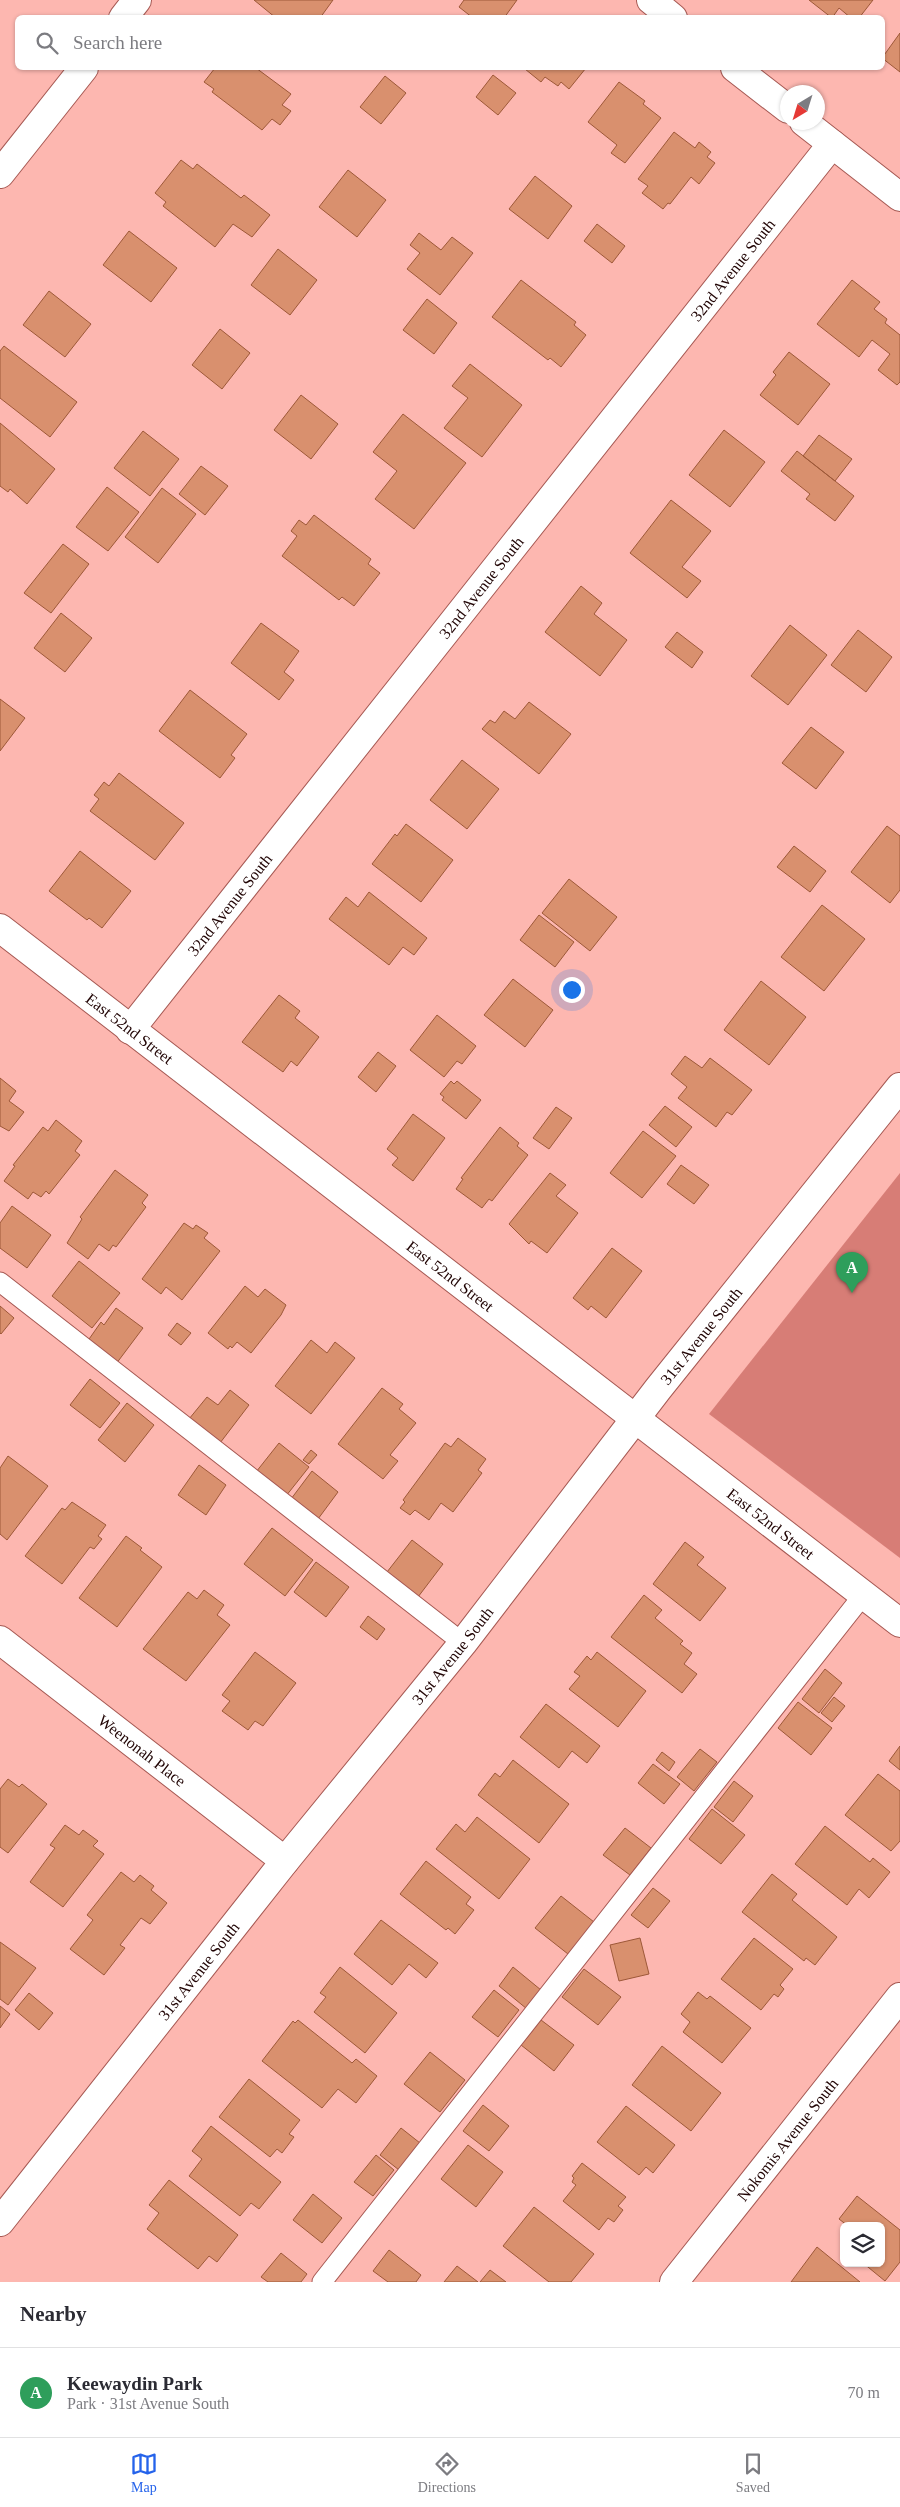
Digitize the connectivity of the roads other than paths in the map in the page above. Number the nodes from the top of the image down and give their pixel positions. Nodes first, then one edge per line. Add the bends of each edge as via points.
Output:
1 (137, 0) edge
2 (650, 0) edge
3 (125, 15) edge
4 (668, 15) edge
5 (82, 70) edge
6 (738, 70) edge
7 (780, 103) edge
8 (814, 130) edge
9 (832, 144) junction
10 (0, 174) edge
11 (900, 197) edge
12 (0, 928) edge
13 (130, 1030) junction
14 (900, 1087) edge
15 (0, 1282) edge
16 (636, 1418) junction
17 (864, 1594) junction
18 (900, 1623) edge
19 (0, 1640) edge
20 (463, 1643) junction
21 (285, 1862) junction
22 (900, 1997) edge
23 (0, 2222) edge
24 (322, 2282) edge
25 (674, 2282) edge

1 - 3 street
2 - 4 street
5 - 10 street
6 - 7 street
8 - 9 street
9 - 11 street
9 - 13 street, 32nd Avenue South
12 - 13 street, East 52nd Street
13 - 16 street, East 52nd Street
14 - 16 street, 31st Avenue South
15 - 20 lane
16 - 17 street, East 52nd Street
16 - 20 street, 31st Avenue South
17 - 18 street, East 52nd Street
17 - 24 lane
19 - 21 street, Weenonah Place
20 - 21 street, 31st Avenue South
21 - 23 street, 31st Avenue South
22 - 25 street, Nokomis Avenue South

